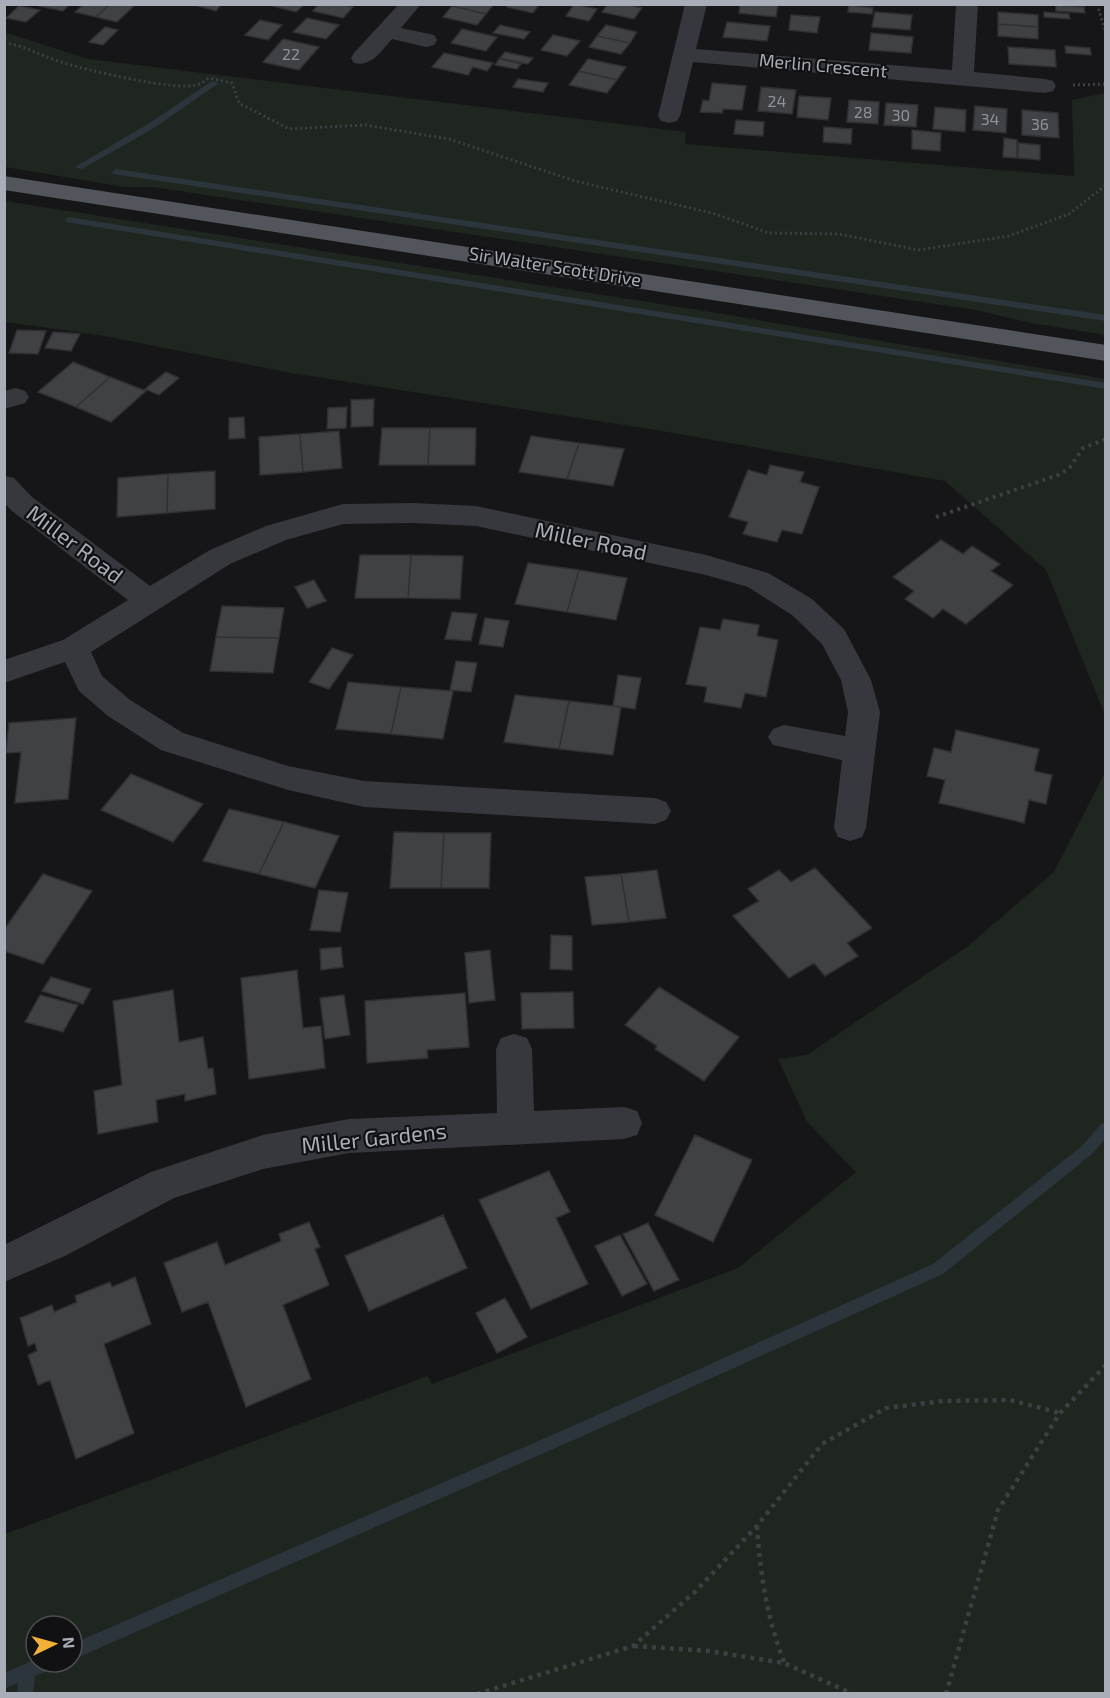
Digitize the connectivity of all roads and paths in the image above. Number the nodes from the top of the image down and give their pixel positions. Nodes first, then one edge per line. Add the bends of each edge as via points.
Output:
1 (411, 4) edge
2 (696, 4) edge
3 (967, 4) edge
4 (1097, 4) edge
5 (387, 31) junction
6 (1106, 33) edge
7 (426, 40) dead end
8 (4, 43) edge
9 (684, 55) junction
10 (362, 58) dead end
11 (963, 78) junction
12 (1045, 86) dead end
13 (669, 116) dead end
14 (4, 183) edge
15 (1106, 185) edge
16 (1106, 353) edge
17 (1106, 438) edge
18 (4, 485) edge
19 (936, 517) dead end
20 (148, 600) junction
21 (74, 648) junction
22 (4, 672) edge
23 (784, 737) dead end
24 (861, 751) junction
25 (655, 811) dead end
26 (850, 828) dead end
27 (514, 1049) dead end
28 (624, 1123) dead end
29 (516, 1126) junction
30 (4, 1264) edge
31 (1106, 1365) edge
32 (1060, 1413) junction
33 (757, 1526) junction
34 (633, 1646) junction
35 (784, 1663) junction
36 (477, 1694) edge
37 (853, 1694) edge
38 (946, 1694) edge

1 - 5 street
2 - 9 street
3 - 11 street
4 - 6 path
5 - 7 street
5 - 10 street
8 - 15 path via 99,73 196,86 208,78 232,83 239,103 289,129 365,125 449,139 575,181 712,213 769,233 839,234 918,250 1009,236 1069,214
9 - 11 street, Merlin Crescent
9 - 13 street
11 - 12 street, Merlin Crescent
14 - 16 main road, Sir Walter Scott Drive
17 - 19 path via 1083,448 1061,474
18 - 20 street, Miller Road via 22,504
20 - 21 street, Miller Road
20 - 24 street, Miller Road via 220,557 276,533 343,514 476,516 706,565 758,580 802,607 833,637 856,680 864,712
21 - 22 street, Miller Road
21 - 25 street via 90,683 119,708 172,742 288,778 364,794
23 - 24 street
24 - 26 street, Miller Road
27 - 29 street
28 - 29 street, Miller Gardens
29 - 30 street, Miller Gardens via 349,1136 263,1152 164,1184
31 - 32 path
32 - 33 path via 1010,1400 943,1401 886,1408 822,1444
32 - 38 path via 998,1510
33 - 34 path via 696,1591
33 - 35 path via 764,1601
34 - 35 path via 709,1651
34 - 36 path
35 - 37 path

